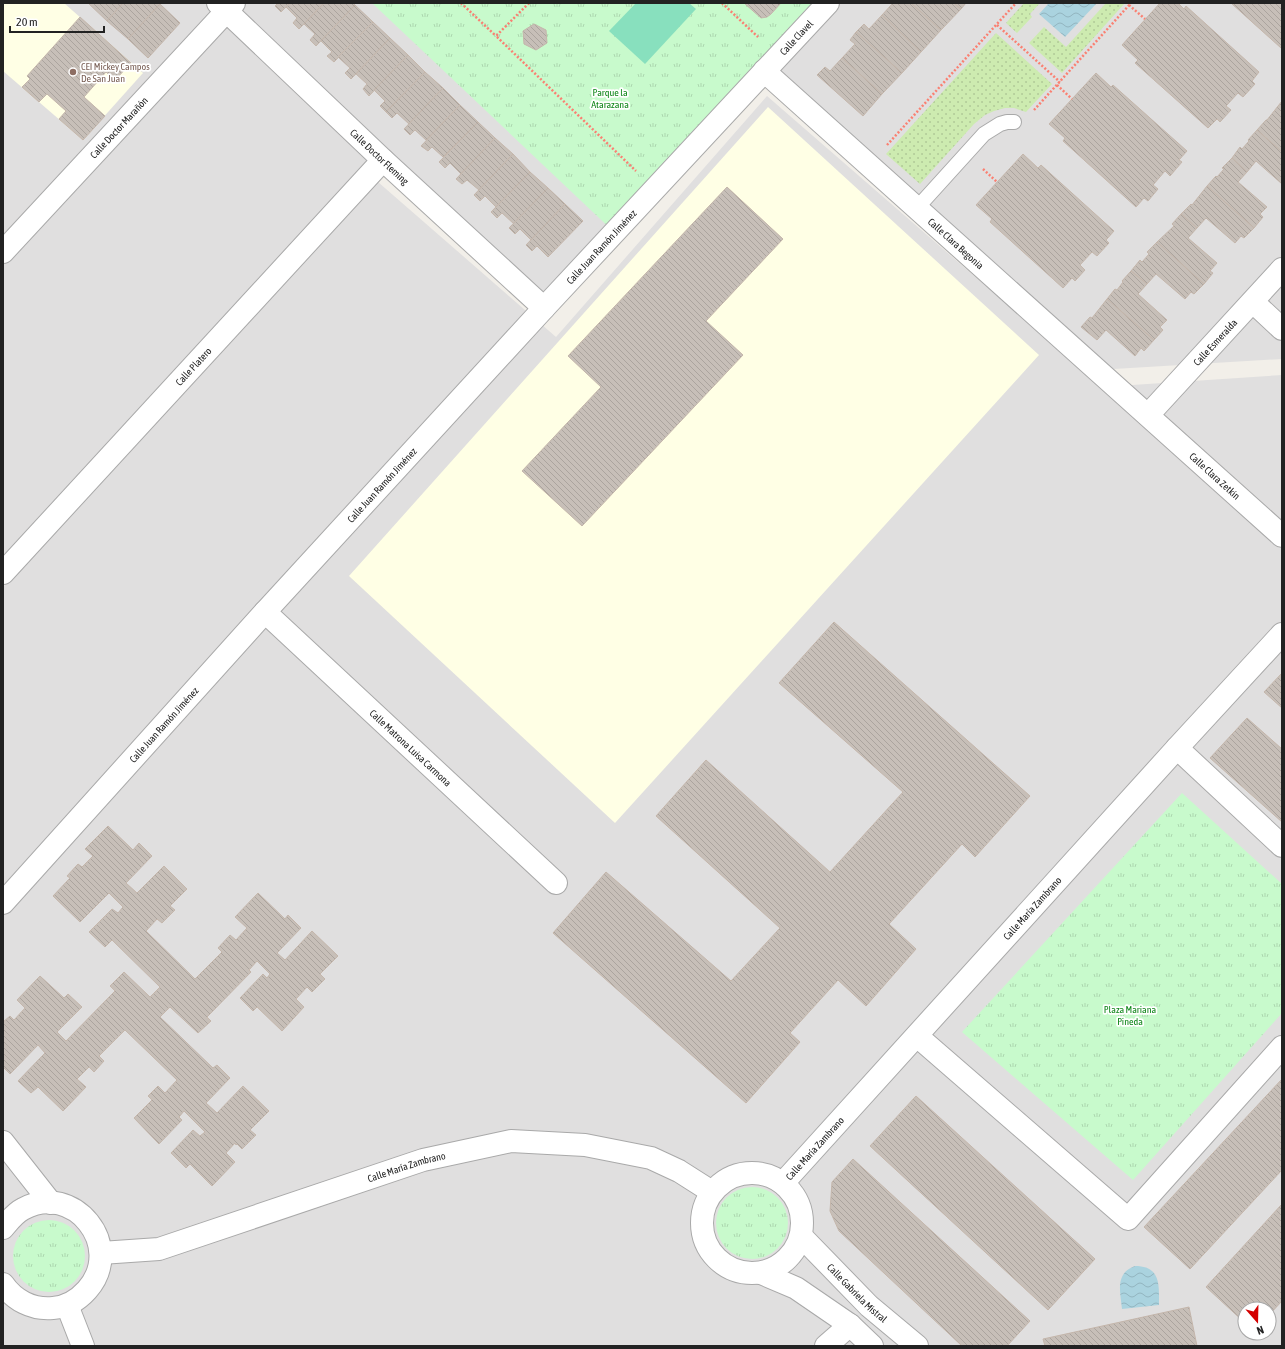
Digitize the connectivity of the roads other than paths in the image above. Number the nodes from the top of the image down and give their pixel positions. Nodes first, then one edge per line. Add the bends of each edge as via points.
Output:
1 (828, 3) edge
2 (226, 6) edge
3 (771, 64) junction
4 (1014, 122) dead end
5 (383, 160) junction
6 (917, 208) junction
7 (3, 252) edge
8 (1282, 269) edge
9 (1253, 302) junction
10 (544, 308) junction
11 (1282, 329) edge
12 (1148, 415) junction
13 (1282, 536) edge
14 (3, 573) edge
15 (265, 612) junction
16 (1282, 634) edge
17 (1177, 748) junction
18 (1282, 846) edge
19 (556, 883) dead end
20 (3, 903) edge
21 (917, 1036) junction
22 (1282, 1047) edge
23 (3, 1142) edge
24 (783, 1183) junction
25 (712, 1192) junction
26 (51, 1203) junction
27 (3, 1228) edge
28 (801, 1236) junction
29 (101, 1253) junction
30 (761, 1273) junction
31 (6, 1294) edge
32 (67, 1305) junction
33 (850, 1326) junction
34 (83, 1346) edge
35 (826, 1346) edge
36 (872, 1346) edge
37 (917, 1346) edge

1 - 3 street, Calle Clavel
2 - 5 street, Calle Doctor Fleming
2 - 7 street, Calle Doctor Marañón
3 - 6 street, Calle Clara Begonia via 869,164
3 - 10 street, Calle Juan Ramón Jiménez
4 - 6 lane via 1000,124 984,134
5 - 10 street, Calle Doctor Fleming
5 - 14 street, Calle Platero
6 - 12 street, Calle Clara Begonia
8 - 9 street, Calle Esmeralda
9 - 11 street
9 - 12 street, Calle Esmeralda
10 - 15 street, Calle Juan Ramón Jiménez
12 - 13 street, Calle Clara Zetkin
15 - 19 street, Calle Matrona Luisa Carmona
15 - 20 street, Calle Juan Ramón Jiménez
16 - 17 street, Calle María Zambrano
17 - 18 street
17 - 21 street, Calle María Zambrano
21 - 22 street via 1128,1219
21 - 24 street, Calle María Zambrano
23 - 26 street
24 - 25 street via 759,1173 746,1173 733,1176
24 - 28 street via 800,1207
25 - 29 street, Calle María Zambrano via 679,1171 651,1158 585,1144 511,1141 423,1160 159,1249
25 - 30 street via 704,1206 701,1220 708,1250 718,1261 731,1269 745,1273
26 - 27 street via 23,1209
26 - 29 street via 66,1206 80,1213 98,1238
28 - 30 street via 786,1260
28 - 37 street, Calle Gabriela Mistral via 869,1306
29 - 32 street via 99,1270 92,1284 81,1297
30 - 33 street via 796,1288
31 - 32 street via 39,1308
32 - 34 street
33 - 35 street
33 - 36 street

